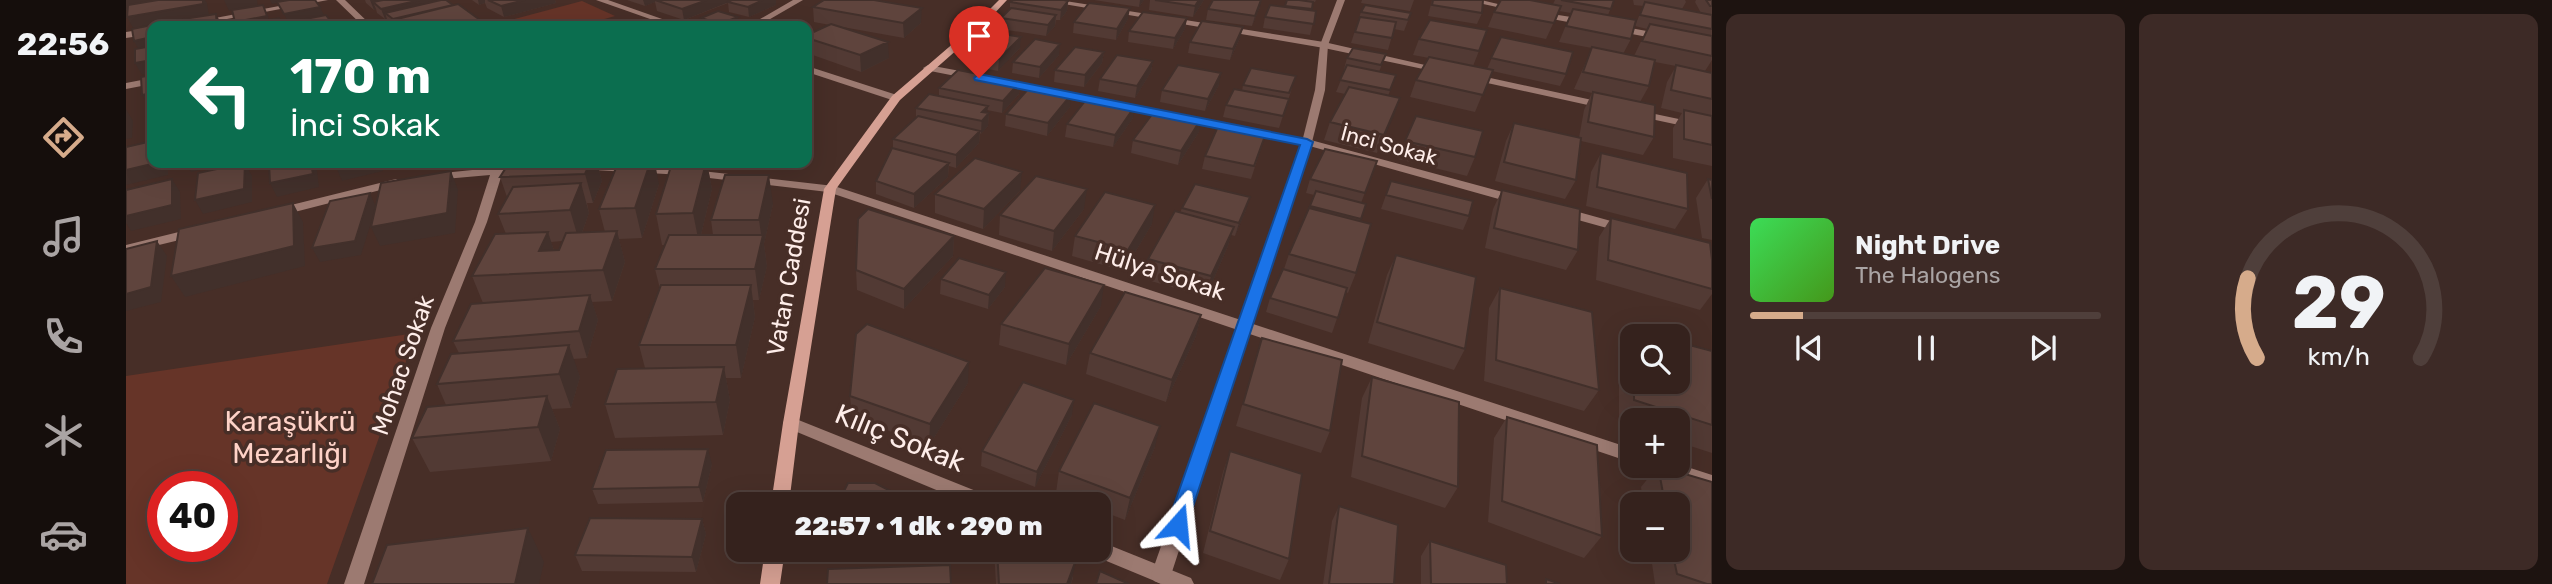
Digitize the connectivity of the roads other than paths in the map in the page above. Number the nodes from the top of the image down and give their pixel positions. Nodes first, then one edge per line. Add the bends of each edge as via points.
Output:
1 (324, 0) edge
2 (340, 0) edge
3 (600, 0) edge
4 (799, 0) edge
5 (1003, 0) edge
6 (1044, 0) edge
7 (1341, 0) edge
8 (1469, 0) edge
9 (205, 21) edge
10 (363, 21) edge
11 (663, 21) edge
12 (760, 21) edge
13 (1590, 23) edge
14 (1604, 26) edge
15 (147, 32) edge
16 (126, 35) edge
17 (1671, 39) edge
18 (1324, 45) junction
19 (928, 68) junction
20 (812, 71) edge
21 (979, 78) edge
22 (992, 80) edge
23 (147, 81) edge
24 (126, 86) edge
25 (896, 97) junction
26 (1618, 109) edge
27 (1632, 112) edge
28 (1712, 129) edge
29 (1307, 142) junction
30 (485, 168) edge
31 (496, 168) edge
32 (618, 168) edge
33 (830, 190) junction
34 (1523, 201) edge
35 (1550, 208) edge
36 (260, 217) edge
37 (206, 230) edge
38 (1631, 230) edge
39 (126, 249) edge
40 (1244, 326) junction
41 (790, 423) junction
42 (1620, 452) edge
43 (1690, 475) edge
44 (1712, 482) edge
45 (781, 492) edge
46 (960, 492) edge
47 (1111, 554) edge
48 (774, 562) edge
49 (1161, 575) junction
50 (354, 584) edge
51 (771, 584) edge
52 (1184, 584) edge

1 - 9 street
2 - 10 street
3 - 11 street
4 - 12 street
5 - 19 main road, Vatan Caddesi via 973,32
6 - 18 street
7 - 18 street
8 - 13 street
14 - 17 street
15 - 16 street
18 - 26 street
18 - 29 street via 1320,90
19 - 21 street
19 - 25 main road, Vatan Caddesi
20 - 25 street
22 - 29 street, İnci Sokak
23 - 24 street
25 - 33 main road, Vatan Caddesi
27 - 28 street
29 - 34 street, İnci Sokak
29 - 40 street
30 - 36 street
31 - 50 street, Mohac Sokak
32 - 33 street, Hülya Sokak
33 - 40 street, Hülya Sokak
33 - 41 main road, Vatan Caddesi
35 - 38 street
37 - 39 street
40 - 42 street, Hülya Sokak
40 - 49 street
41 - 45 main road, Vatan Caddesi
41 - 46 street, Kılıç Sokak
43 - 44 street
47 - 49 street
48 - 51 main road
49 - 52 street

